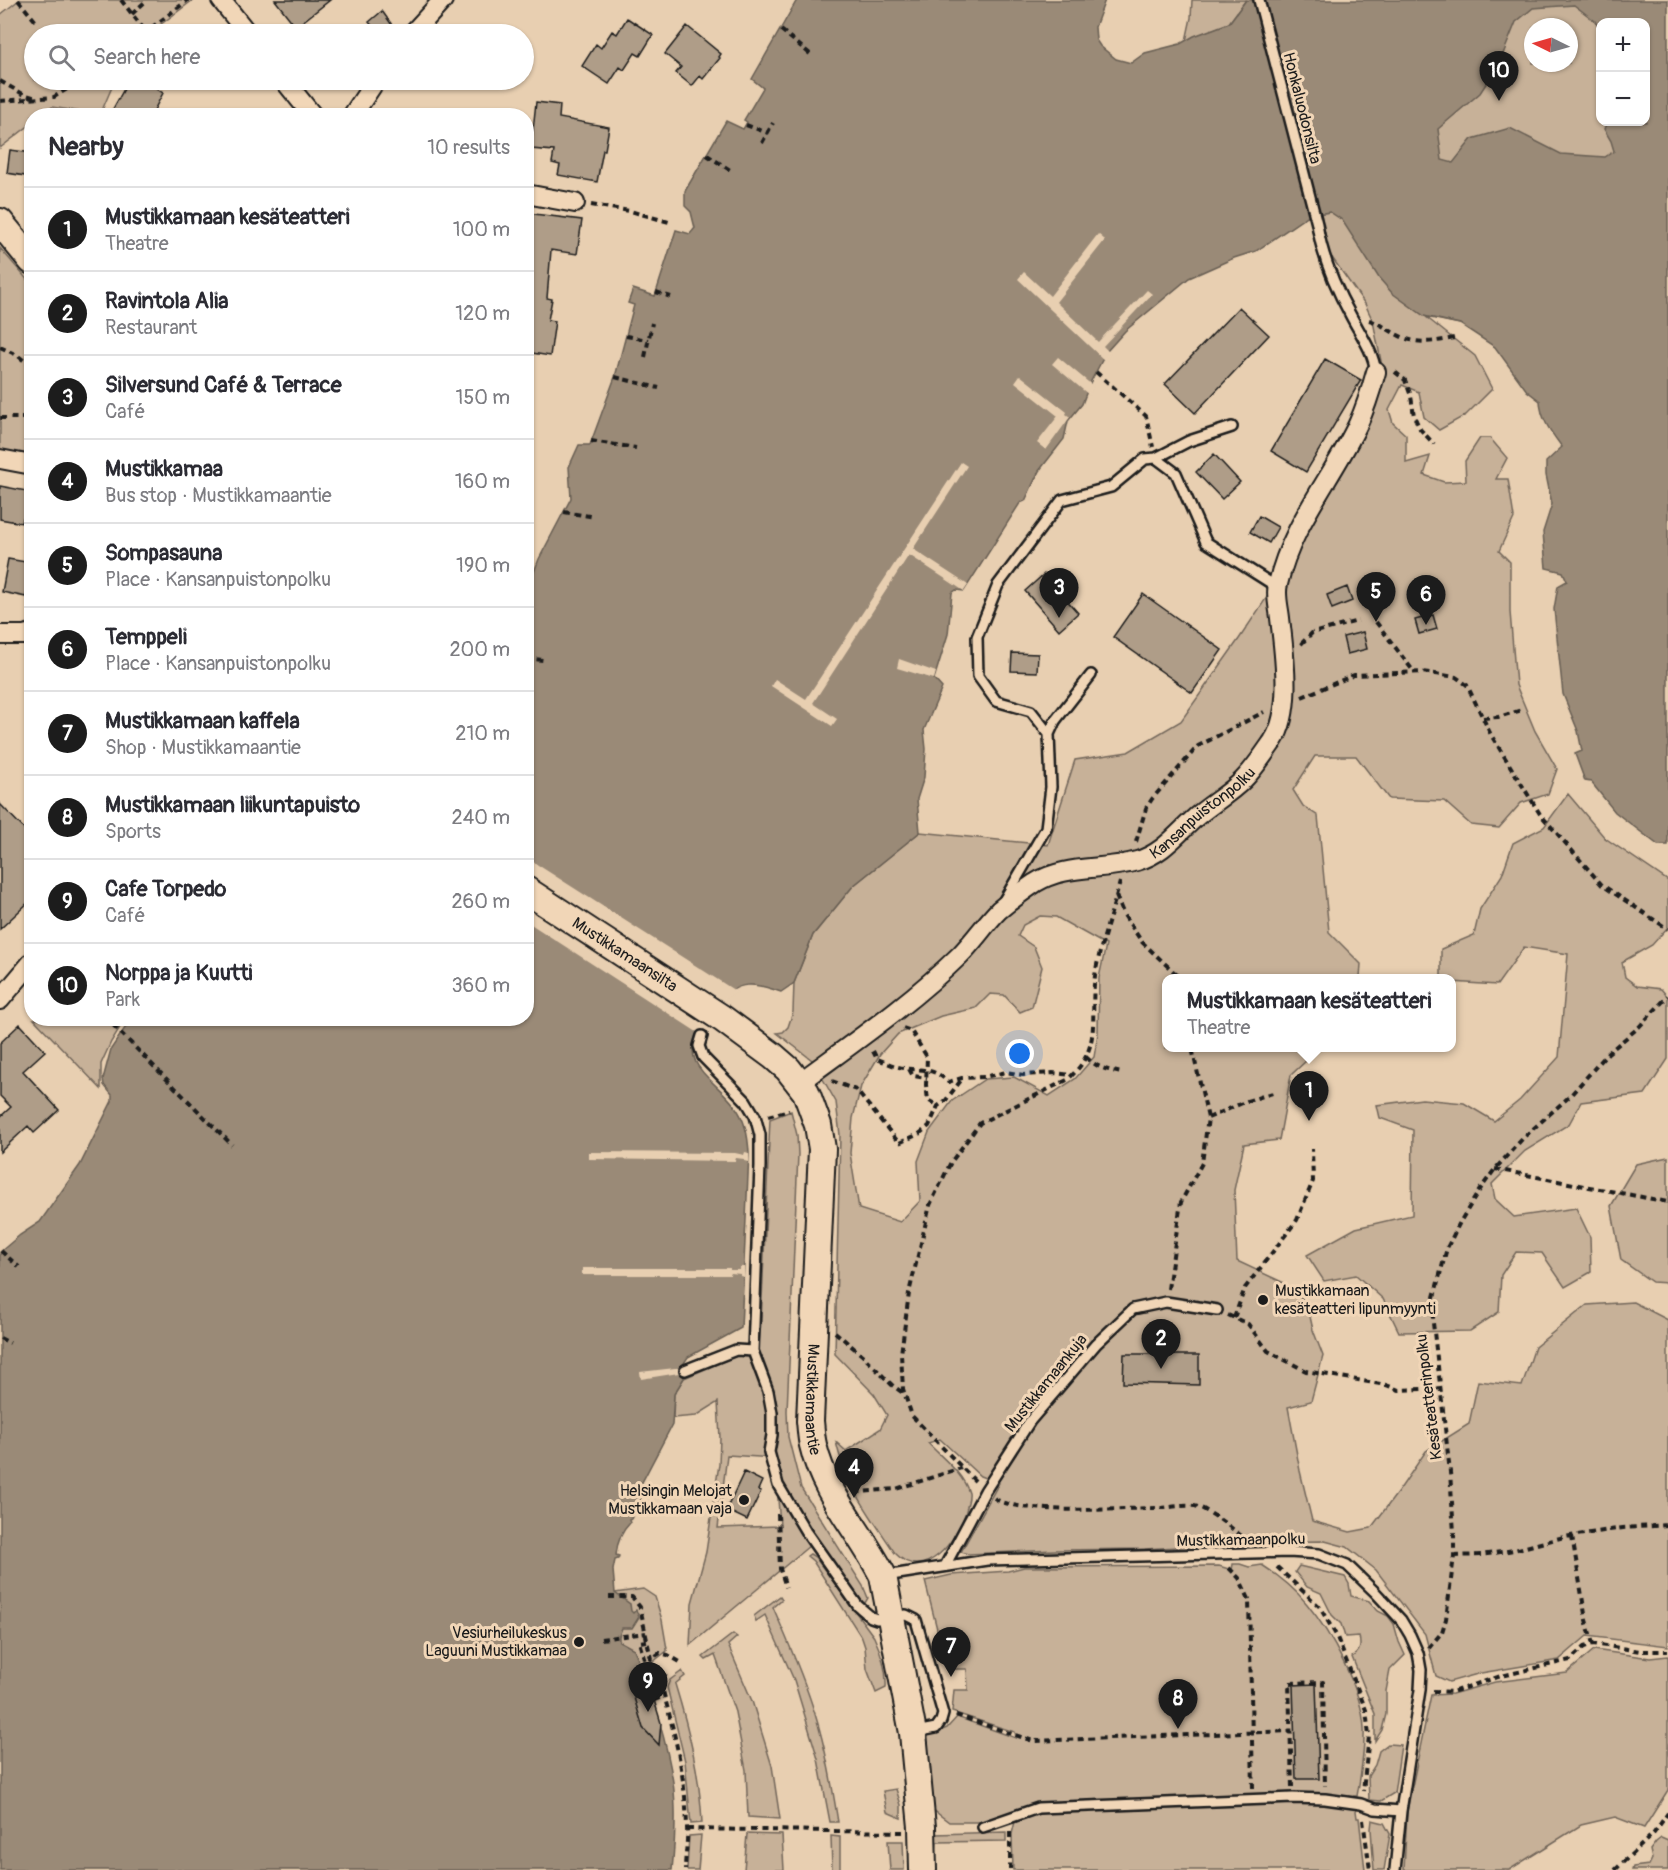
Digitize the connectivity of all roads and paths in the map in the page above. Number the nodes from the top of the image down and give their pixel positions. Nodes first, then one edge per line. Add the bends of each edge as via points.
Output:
1 (18, 0) edge
2 (121, 0) edge
3 (147, 0) edge
4 (188, 0) edge
5 (221, 0) edge
6 (443, 0) edge
7 (1259, 0) edge
8 (132, 15) junction
9 (38, 24) dead end
10 (138, 24) edge
11 (156, 24) edge
12 (240, 24) edge
13 (421, 24) edge
14 (781, 30) dead end
15 (810, 54) dead end
16 (0, 81) edge
17 (66, 90) edge
18 (292, 90) edge
19 (369, 90) edge
20 (39, 99) junction
21 (0, 101) edge
22 (307, 108) edge
23 (357, 108) edge
24 (773, 123) dead end
25 (746, 125) dead end
26 (768, 133) junction
27 (762, 143) dead end
28 (707, 155) dead end
29 (730, 170) dead end
30 (534, 196) edge
31 (575, 203) joint
32 (0, 222) edge
33 (669, 222) dead end
34 (24, 251) edge
35 (656, 292) dead end
36 (671, 297) dead end
37 (1351, 315) junction
38 (652, 323) dead end
39 (626, 336) dead end
40 (1454, 338) dead end
41 (648, 340) junction
42 (0, 346) edge
43 (645, 357) dead end
44 (24, 361) edge
45 (1375, 365) junction
46 (1096, 372) dead end
47 (615, 377) dead end
48 (659, 387) dead end
49 (0, 418) edge
50 (24, 418) edge
51 (1232, 426) dead end
52 (591, 441) dead end
53 (1434, 444) dead end
54 (636, 448) dead end
55 (1156, 458) junction
56 (0, 459) edge
57 (24, 464) edge
58 (564, 512) dead end
59 (595, 517) dead end
60 (1277, 586) junction
61 (1358, 621) dead end
62 (1376, 622) dead end
63 (0, 635) edge
64 (24, 635) edge
65 (534, 659) edge
66 (543, 660) dead end
67 (1284, 662) junction
68 (1414, 672) junction
69 (1091, 675) dead end
70 (1285, 702) junction
71 (1522, 710) dead end
72 (1483, 718) junction
73 (1049, 734) junction
74 (1128, 863) junction
75 (534, 895) edge
76 (1116, 896) junction
77 (1000, 910) junction
78 (1668, 929) edge
79 (24, 972) edge
80 (1176, 974) edge
81 (1668, 996) edge
82 (0, 1000) edge
83 (890, 1015) junction
84 (723, 1019) joint
85 (114, 1026) edge
86 (863, 1035) junction
87 (702, 1036) dead end
88 (1193, 1052) edge
89 (1086, 1056) junction
90 (909, 1068) junction
91 (928, 1070) junction
92 (1122, 1073) dead end
93 (1073, 1075) junction
94 (807, 1077) junction
95 (927, 1078) junction
96 (962, 1078) junction
97 (1276, 1092) dead end
98 (938, 1106) junction
99 (790, 1110) dead end
100 (768, 1116) dead end
101 (1208, 1118) junction
102 (232, 1145) dead end
103 (1312, 1149) dead end
104 (1495, 1169) junction
105 (1668, 1202) edge
106 (1, 1251) edge
107 (19, 1267) dead end
108 (1166, 1302) junction
109 (1217, 1310) joint
110 (1234, 1318) junction
111 (832, 1329) dead end
112 (0, 1338) edge
113 (10, 1343) dead end
114 (753, 1351) junction
115 (685, 1370) dead end
116 (1441, 1388) junction
117 (904, 1393) junction
118 (962, 1468) junction
119 (778, 1485) junction
120 (985, 1491) junction
121 (854, 1498) dead end
122 (1668, 1526) edge
123 (1572, 1536) junction
124 (1260, 1553) junction
125 (1215, 1555) junction
126 (1454, 1556) junction
127 (945, 1566) junction
128 (883, 1576) junction
129 (786, 1587) dead end
130 (609, 1597) dead end
131 (890, 1618) junction
132 (646, 1633) junction
133 (601, 1639) dead end
134 (647, 1641) junction
135 (1593, 1644) junction
136 (1668, 1651) edge
137 (1418, 1653) junction
138 (680, 1662) dead end
139 (666, 1674) dead end
140 (660, 1681) junction
141 (1420, 1690) junction
142 (662, 1697) junction
143 (654, 1700) dead end
144 (943, 1714) junction
145 (1290, 1731) junction
146 (913, 1733) junction
147 (1252, 1733) junction
148 (1293, 1798) junction
149 (1253, 1799) junction
150 (1325, 1799) junction
151 (1361, 1804) junction
152 (1401, 1811) junction
153 (1668, 1813) edge
154 (983, 1827) dead end
155 (1010, 1828) dead end
156 (687, 1829) junction
157 (908, 1832) dead end
158 (1010, 1869) edge
159 (685, 1870) edge
160 (923, 1870) edge
161 (1370, 1870) edge
162 (1395, 1870) edge
163 (1615, 1870) edge

1 - 9 path
2 - 8 path
3 - 8 path
4 - 11 path
5 - 12 street
6 - 13 street
7 - 37 lane, Honkaluodonsilta via 1321,250
8 - 10 path
14 - 15 path
16 - 20 path
17 - 20 path
18 - 22 street
19 - 23 street
20 - 21 path
24 - 26 path
25 - 26 path
26 - 27 path
28 - 29 path
30 - 31 street
31 - 33 path via 630,211
32 - 34 street
35 - 36 path
37 - 40 path via 1379,323 1413,342
37 - 45 lane, Honkaluodonsilta
38 - 41 path
39 - 41 path
41 - 43 path
42 - 44 path
45 - 53 path via 1387,365 1405,381 1414,416
45 - 60 street, Kansanpuistonpolku via 1370,394 1358,425 1297,534
46 - 55 path via 1146,416
47 - 48 path
49 - 50 path
51 - 55 lane
52 - 54 path
55 - 60 lane via 1176,473 1206,542
55 - 73 lane via 1145,459 1111,487 1062,500 998,585 977,637 978,676 996,701 1031,711
56 - 57 street
58 - 59 path
60 - 67 street, Kansanpuistonpolku
61 - 67 path via 1312,633
62 - 68 path
63 - 64 street
65 - 66 path
67 - 70 street, Kansanpuistonpolku
68 - 70 path via 1354,675
68 - 72 path via 1456,677 1467,686
69 - 73 lane
70 - 74 street, Kansanpuistonpolku via 1275,738 1244,779 1166,846
70 - 74 path via 1198,746 1185,759 1146,808
71 - 72 path
72 - 78 path via 1540,814 1602,885
73 - 77 lane via 1051,787 1046,828
74 - 76 path
74 - 77 street, Kansanpuistonpolku via 1050,875
75 - 84 street, Mustikkamaansilta
76 - 80 path via 1142,942
76 - 89 path via 1095,977 1093,1036
77 - 83 street, Kansanpuistonpolku via 961,955
79 - 82 street
81 - 104 path, Kesäteatterinpolku
83 - 86 street, Kansanpuistonpolku
83 - 91 path via 899,1026 911,1031 927,1057
84 - 94 street, Mustikkamaantie via 788,1069
85 - 102 path
86 - 90 path via 877,1059
86 - 94 street, Kansanpuistonpolku
87 - 114 lane via 699,1046 703,1057 746,1101 760,1135
88 - 101 path
89 - 92 path via 1094,1065
89 - 93 path
90 - 91 path
90 - 95 path via 913,1076
91 - 95 path
91 - 96 path via 939,1073 948,1082
93 - 96 path via 1006,1072
93 - 117 path via 980,1123 951,1162 930,1205 909,1293 901,1354
94 - 98 path via 856,1090 899,1143 929,1126
94 - 128 street, Mustikkamaantie via 822,1149 812,1444 823,1474
95 - 98 path via 928,1100
96 - 98 path
97 - 101 path
99 - 100 path
101 - 108 path via 1202,1162 1181,1202
103 - 110 path via 1313,1181 1297,1220 1245,1288
104 - 105 path
104 - 116 path, Kesäteatterinpolku via 1460,1222 1439,1273 1433,1323
106 - 107 path
108 - 109 lane, Mustikkamaankuja
108 - 120 lane, Mustikkamaankuja via 1133,1309 1096,1344 1030,1421
109 - 110 path
110 - 116 path via 1248,1324 1268,1351 1306,1371 1399,1390
111 - 117 path
112 - 113 path
114 - 115 lane via 736,1350
114 - 119 lane via 768,1391 772,1435 769,1452
116 - 126 path, Kesäteatterinpolku
117 - 118 path via 912,1416
118 - 120 path
118 - 121 path via 896,1489 859,1492
119 - 129 path via 780,1569
119 - 131 lane via 858,1606 871,1617
120 - 124 path via 1001,1503 1030,1508 1198,1507 1238,1532
120 - 127 lane, Mustikkamaankuja
122 - 123 path
123 - 126 path via 1514,1550
123 - 135 path
124 - 125 lane, Mustikkamaanpolku
124 - 137 lane, Mustikkamaanpolku via 1319,1554 1347,1565 1401,1620
124 - 151 path via 1319,1606 1336,1635 1362,1699 1369,1736
125 - 127 lane, Mustikkamaanpolku via 987,1560
125 - 147 path via 1239,1578 1249,1599
126 - 137 path, Kesäteatterinpolku via 1442,1632 1430,1648
127 - 128 lane
128 - 131 street, Mustikkamaantie
130 - 132 path via 632,1597 640,1607
131 - 144 lane via 906,1615 916,1620
131 - 146 street, Mustikkamaantie
132 - 133 path
132 - 134 path
134 - 138 path via 651,1659 660,1653
134 - 140 path via 639,1642 646,1672
135 - 136 path
135 - 141 path via 1570,1660 1452,1692
137 - 141 lane, Mustikkamaanpolku
139 - 140 path
140 - 142 path
141 - 152 lane, Mustikkamaanpolku
142 - 143 path
142 - 156 path via 674,1728
144 - 146 lane via 936,1728
144 - 147 path via 957,1715 1033,1741
145 - 147 path
145 - 148 path
145 - 150 path via 1289,1683 1323,1682
146 - 160 street, Mustikkamaantie
147 - 149 path
148 - 149 lane
148 - 150 lane
149 - 154 lane via 1038,1808
150 - 151 lane
151 - 152 lane
151 - 161 path
152 - 162 lane, Mustikkamaanpolku
153 - 163 path via 1654,1833
155 - 158 path
156 - 157 path
156 - 159 path

